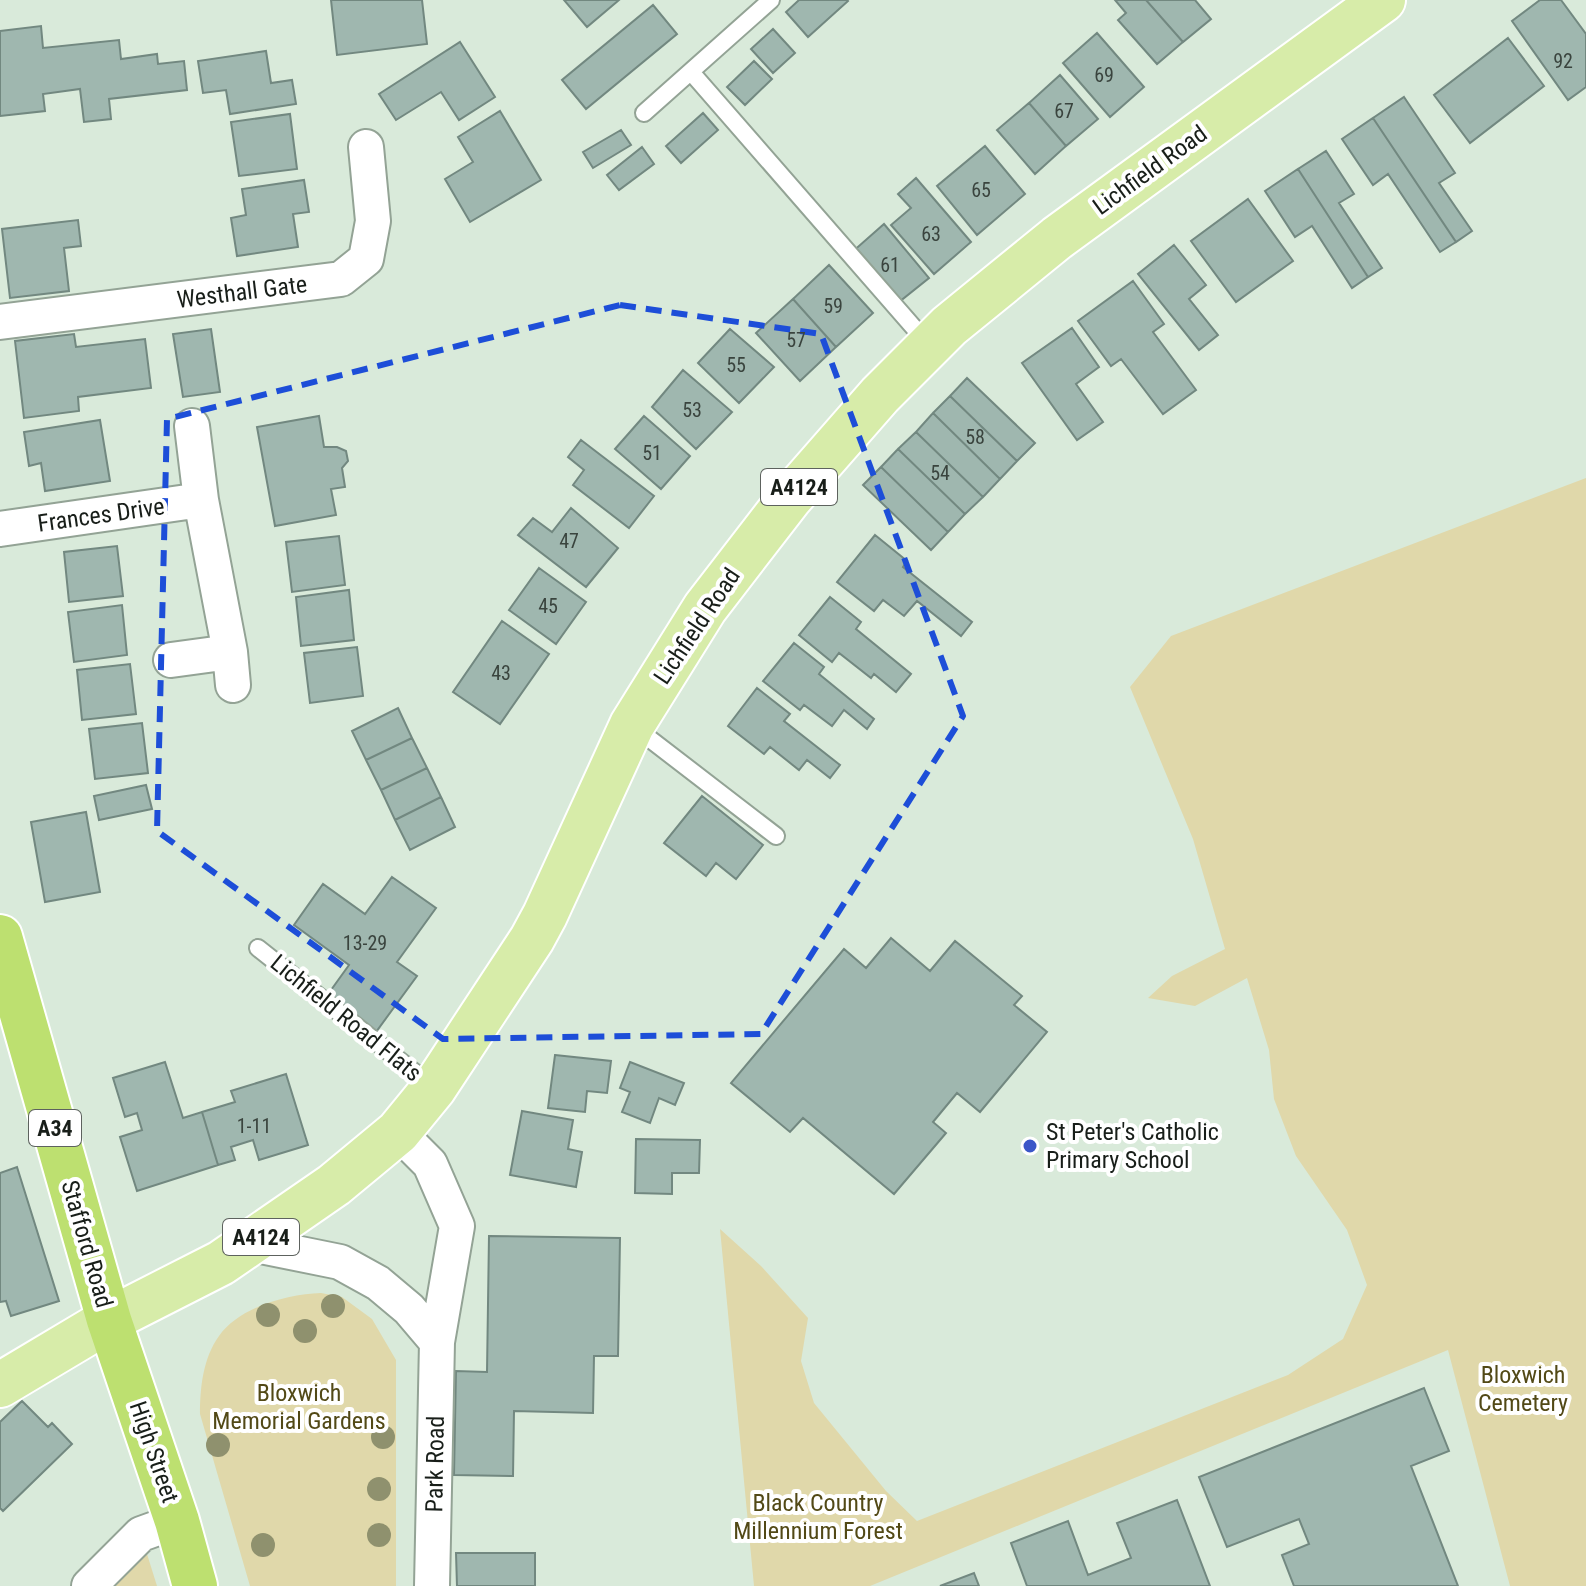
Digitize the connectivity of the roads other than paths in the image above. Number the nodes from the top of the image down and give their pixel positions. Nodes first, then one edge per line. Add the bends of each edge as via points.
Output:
1 (771, 0) edge
2 (1383, 0) edge
3 (691, 72) junction
4 (644, 113) dead end
5 (366, 147) dead end
6 (0, 322) edge
7 (929, 345) junction
8 (192, 426) dead end
9 (201, 500) junction
10 (0, 529) edge
11 (171, 660) dead end
12 (632, 725) junction
13 (776, 836) dead end
14 (0, 937) edge
15 (258, 948) dead end
16 (434, 1088) junction
17 (398, 1132) junction
18 (251, 1244) junction
19 (109, 1320) junction
20 (437, 1342) junction
21 (0, 1385) edge
22 (177, 1521) junction
23 (89, 1586) edge
24 (195, 1586) edge
25 (432, 1586) edge

1 - 3 lane
2 - 7 main road, Lichfield Road / A4124 via 1057,238
3 - 4 lane
3 - 7 lane
5 - 6 street, Westhall Gate via 373,221 366,259 341,279
7 - 12 main road, Lichfield Road / A4124 via 779,511 705,608
8 - 9 street
9 - 10 street, Frances Drive
9 - 11 street via 232,668
12 - 13 lane
12 - 16 main road, Lichfield Road / A4124 via 545,915
14 - 19 highway, Stafford Road / A34
15 - 16 lane, Lichfield Road Flats
16 - 17 main road, Lichfield Road / A4124
17 - 18 main road, Lichfield Road / A4124
17 - 20 street, Park Road via 430,1164 457,1226
18 - 19 main road, Lichfield Road / A4124
18 - 20 street via 340,1262 378,1283
19 - 21 main road, A4124
19 - 22 highway, High Street / A34
20 - 25 street, Park Road
22 - 23 street via 141,1534
22 - 24 highway, High Street / A34

